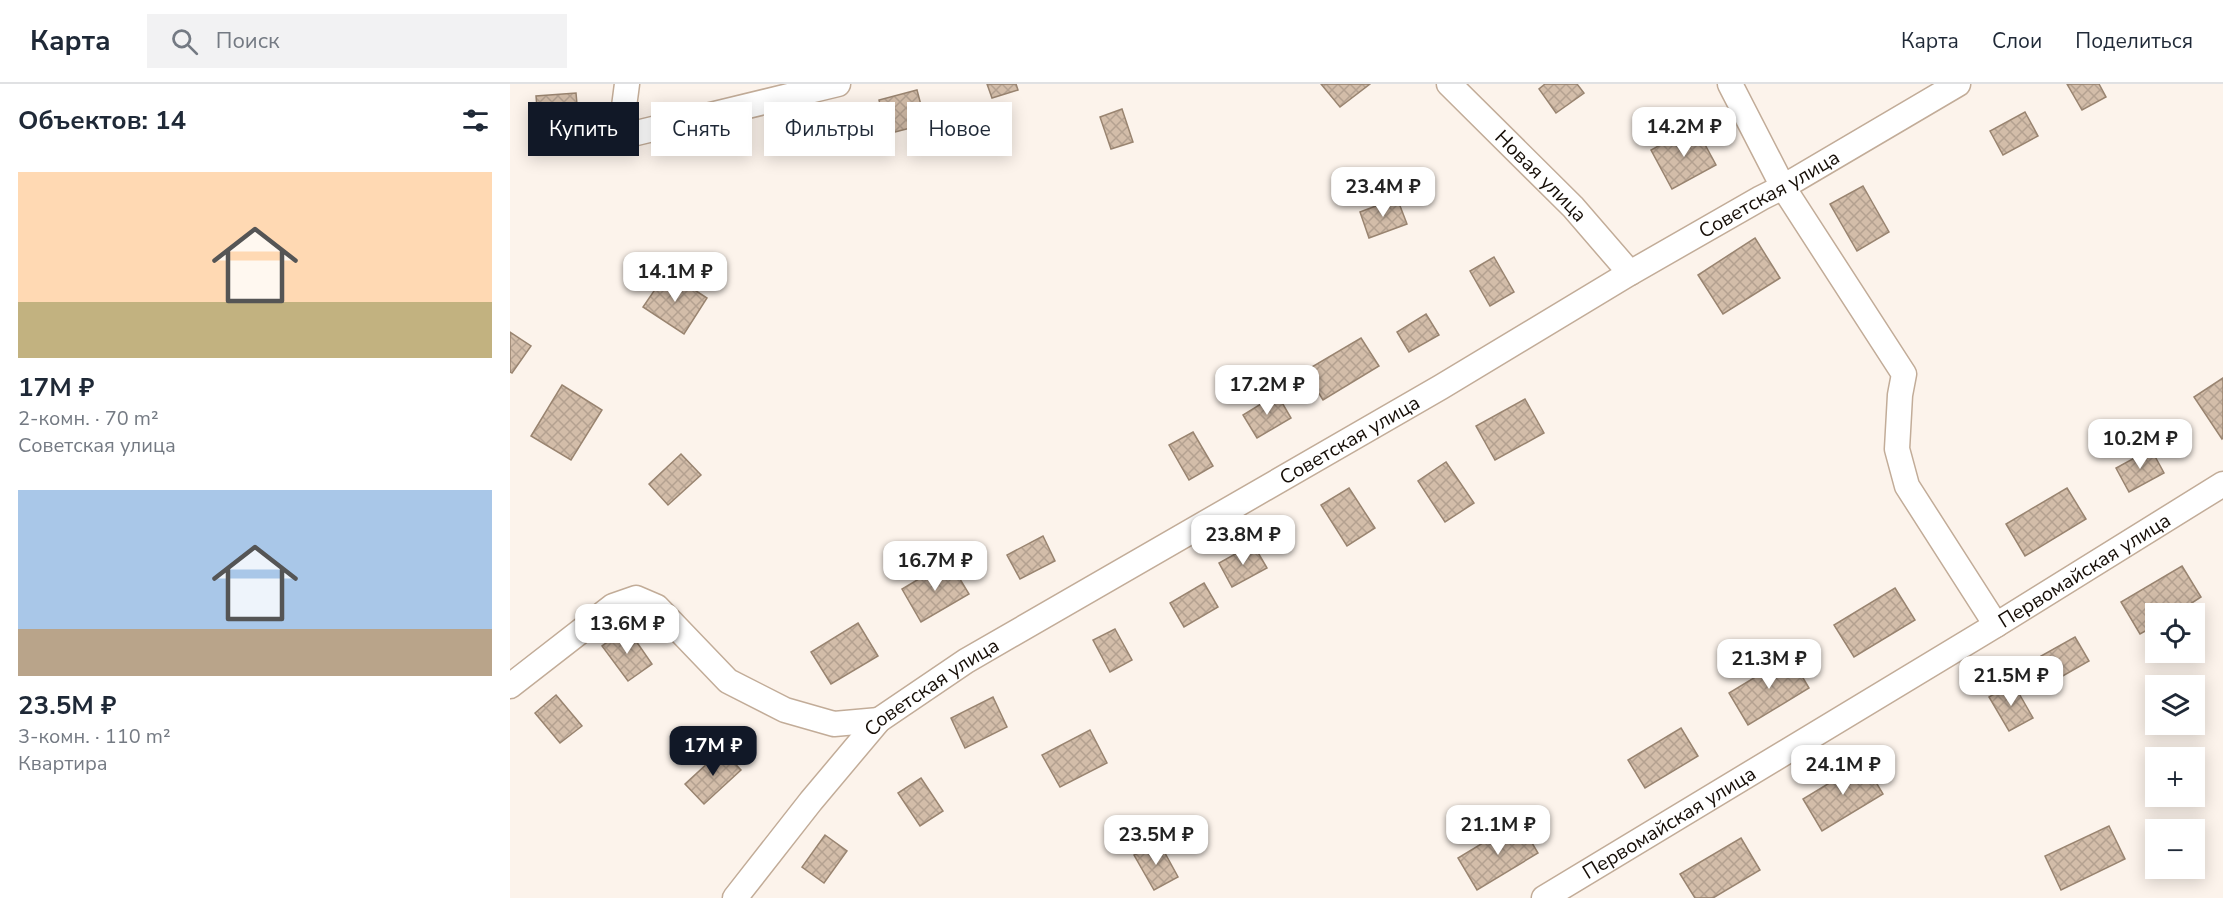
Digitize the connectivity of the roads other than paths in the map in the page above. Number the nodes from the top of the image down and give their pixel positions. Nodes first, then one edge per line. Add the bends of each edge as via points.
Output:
1 (627, 84) edge
2 (838, 84) edge
3 (1449, 84) edge
4 (1730, 84) edge
5 (1958, 84) edge
6 (1783, 187) junction
7 (1630, 273) junction
8 (2223, 484) edge
9 (1996, 625) junction
10 (510, 686) edge
11 (879, 720) junction
12 (735, 898) edge
13 (1544, 898) edge

1 - 2 street via 620,137
3 - 7 street, Новая улица via 1573,207
4 - 6 street
5 - 6 street, Советская улица
6 - 7 street, Советская улица
6 - 9 street via 1904,374 1897,449 1907,486
7 - 11 street, Советская улица via 1441,387 966,661
8 - 9 street, Первомайская улица
9 - 13 street, Первомайская улица
10 - 11 street via 613,606 636,598 657,607 728,681 785,710 834,724
11 - 12 street, Советская улица

